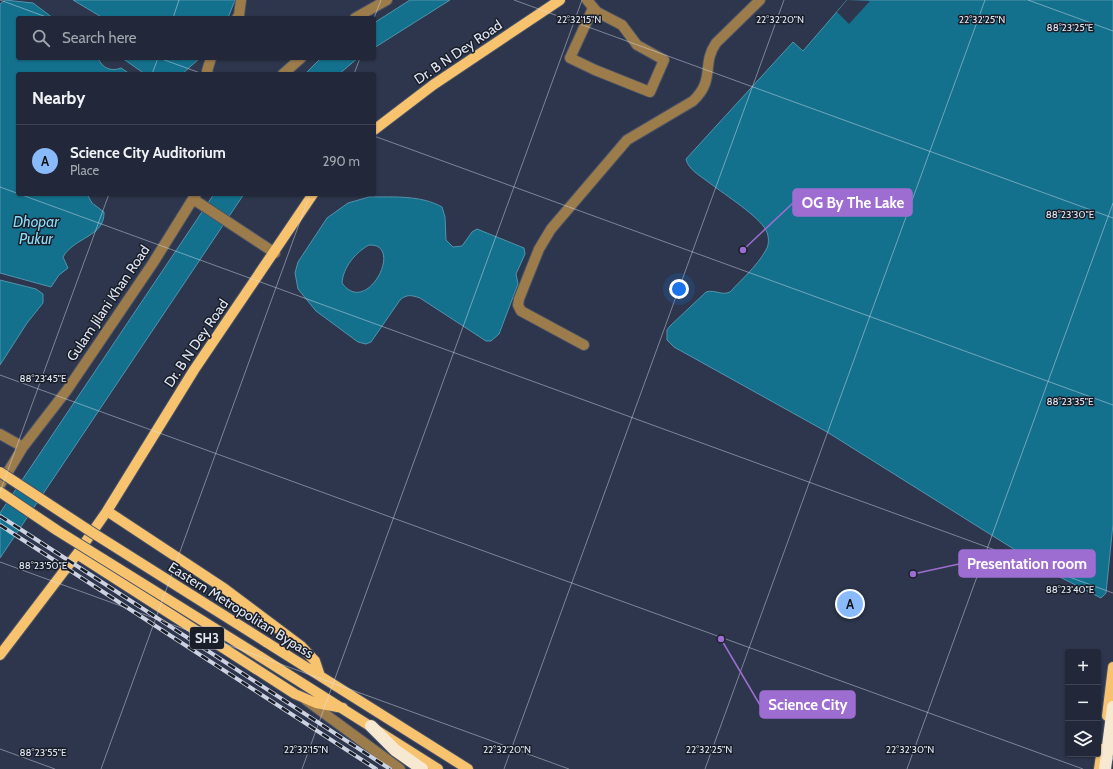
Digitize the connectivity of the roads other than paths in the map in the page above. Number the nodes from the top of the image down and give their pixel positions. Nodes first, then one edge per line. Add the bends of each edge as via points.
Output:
1 (240, 0) edge
2 (387, 0) edge
3 (560, 0) edge
4 (760, 0) edge
5 (590, 4) edge
6 (238, 16) edge
7 (359, 16) edge
8 (210, 60) edge
9 (299, 60) edge
10 (207, 72) edge
11 (285, 72) edge
12 (376, 128) edge
13 (311, 196) edge
14 (197, 199) edge
15 (275, 253) junction
16 (584, 345) dead end
17 (0, 434) edge
18 (23, 447) junction
19 (0, 472) edge
20 (0, 485) edge
21 (0, 492) edge
22 (107, 511) junction
23 (77, 554) junction
24 (0, 655) edge
25 (1113, 667) edge
26 (320, 676) junction
27 (305, 699) junction
28 (1113, 707) edge
29 (343, 708) junction
30 (371, 726) junction
31 (400, 769) edge
32 (422, 769) edge
33 (438, 769) edge
34 (468, 769) edge
35 (1098, 769) edge
36 (1104, 769) edge

1 - 6 street
2 - 7 street
3 - 12 main road, Dr. B N Dey Road via 433,85
4 - 16 street via 711,50 707,80 699,95 627,140 544,240 518,299 518,305 521,311
5 - 5 street via 597,12 622,26 637,45 664,60 650,92 570,58
8 - 10 street
9 - 11 street
13 - 15 main road, Dr. B N Dey Road
14 - 15 street
14 - 18 street, Gulam Jilani Khan Road via 67,390
15 - 22 main road, Dr. B N Dey Road via 188,380
17 - 18 street
18 - 20 street, Gulam Jilani Khan Road
19 - 26 main road, Eastern Metropolitan Bypass, bridge
21 - 29 main road, bridge via 58,531
22 - 23 main road, Dr. B N Dey Road
22 - 26 main road via 225,589 301,646 315,660
23 - 24 main road, Dr. B N Dey Road
23 - 27 main road, SH3
25 - 35 main road
26 - 34 main road, Eastern Metropolitan Bypass
27 - 29 main road, SH3
27 - 31 street
28 - 36 highway
29 - 30 main road, SH3
30 - 32 highway via 395,750
30 - 33 main road, SH3

